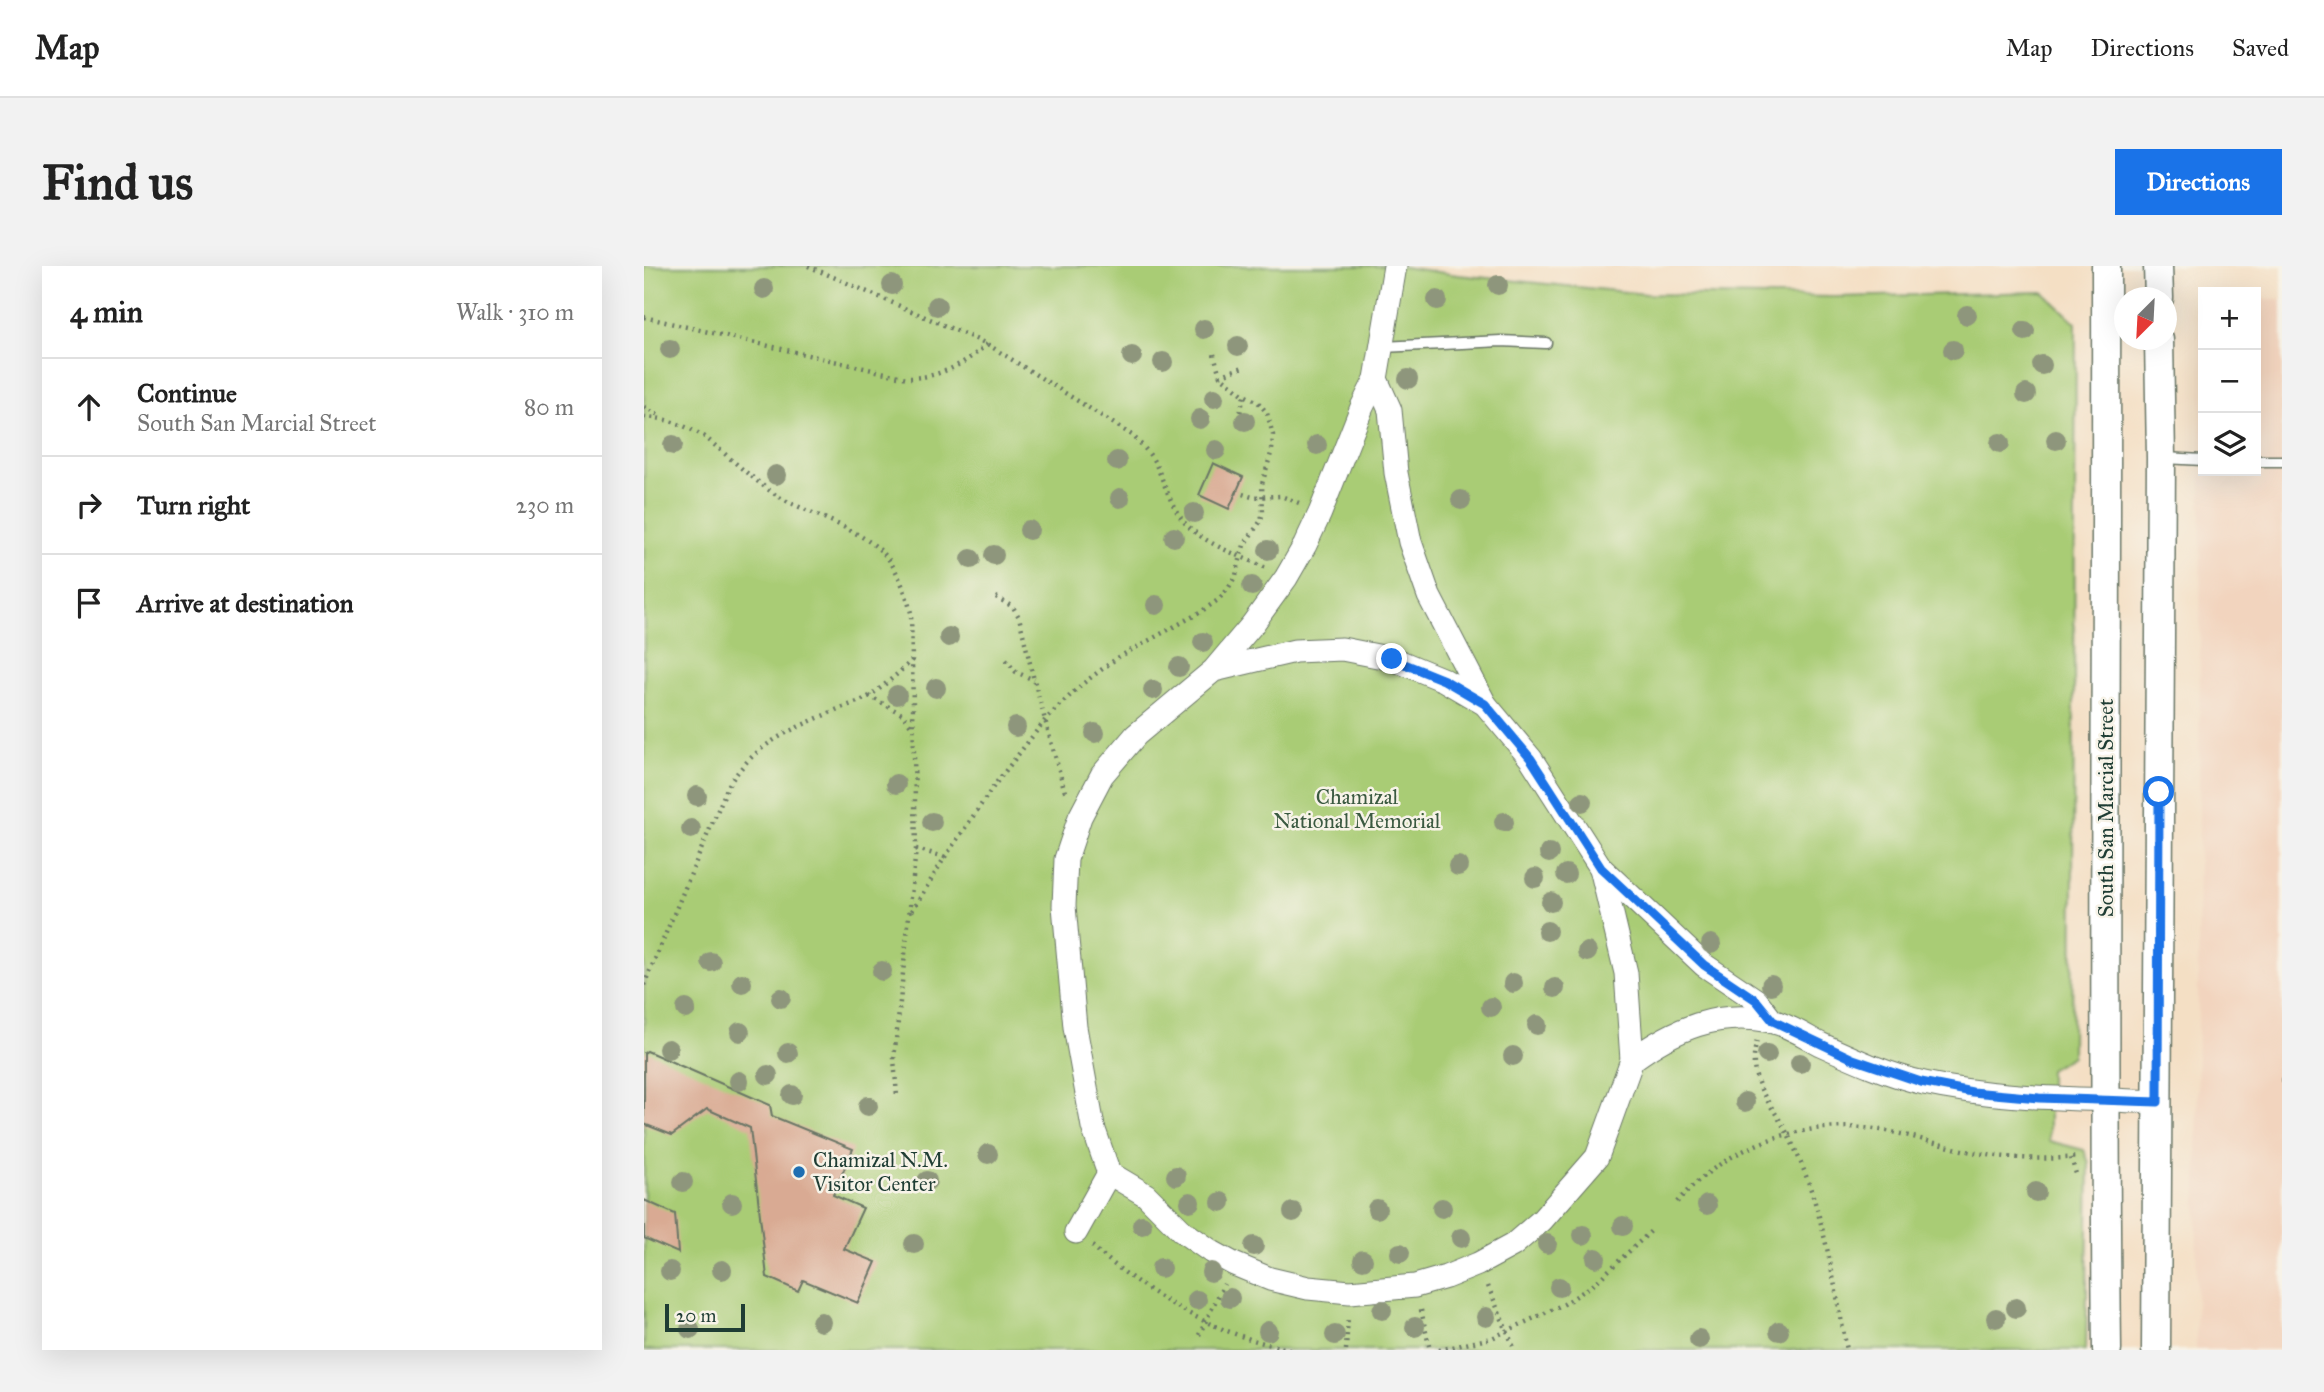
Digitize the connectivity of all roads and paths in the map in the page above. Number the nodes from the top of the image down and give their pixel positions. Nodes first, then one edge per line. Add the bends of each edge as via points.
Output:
1 (808, 266) edge
2 (1395, 266) edge
3 (2106, 266) edge
4 (2158, 266) edge
5 (2159, 287) edge
6 (644, 317) edge
7 (1546, 343) dead end
8 (987, 344) junction
9 (1383, 346) junction
10 (2159, 350) edge
11 (1213, 354) dead end
12 (1243, 367) dead end
13 (1220, 376) junction
14 (1376, 379) junction
15 (1244, 396) junction
16 (644, 407) edge
17 (644, 417) edge
18 (663, 418) junction
19 (1239, 419) dead end
20 (2161, 458) junction
21 (2198, 460) edge
22 (2261, 461) edge
23 (2282, 461) edge
24 (1236, 492) dead end
25 (1262, 496) junction
26 (1320, 513) junction
27 (1240, 555) junction
28 (1286, 578) junction
29 (996, 597) dead end
30 (912, 659) junction
31 (1006, 660) dead end
32 (1214, 670) junction
33 (1034, 680) junction
34 (869, 696) junction
35 (1485, 704) junction
36 (1046, 719) junction
37 (914, 729) junction
38 (1080, 817) junction
39 (916, 849) junction
40 (945, 857) junction
41 (1601, 868) junction
42 (911, 913) junction
43 (644, 985) edge
44 (1773, 1021) junction
45 (1632, 1060) junction
46 (897, 1096) dead end
47 (2104, 1099) junction
48 (2158, 1102) junction
49 (1788, 1134) junction
50 (2090, 1156) dead end
51 (1109, 1173) junction
52 (1677, 1202) dead end
53 (1651, 1231) dead end
54 (1076, 1232) joint
55 (1234, 1264) junction
56 (1478, 1264) junction
57 (1206, 1322) junction
58 (1507, 1331) junction
59 (1199, 1335) dead end
60 (1295, 1350) edge
61 (1439, 1350) edge
62 (1515, 1350) edge
63 (1847, 1350) edge
64 (2107, 1350) edge
65 (2156, 1350) edge

1 - 8 path
2 - 9 street
3 - 47 street, South San Marcial Street
4 - 5 street
6 - 8 path via 907,378 924,378 962,364
7 - 9 lane
8 - 27 path via 1132,435 1155,462 1186,524
9 - 14 street
10 - 20 street
11 - 13 path
12 - 13 path
13 - 15 path
14 - 26 street
14 - 35 street via 1390,410 1396,473 1410,541 1429,596
15 - 19 path
15 - 25 path via 1258,401 1273,435
16 - 18 path
17 - 18 path
18 - 30 path via 705,437 778,496 881,551 907,598
20 - 21 lane
20 - 48 street
22 - 23 lane
24 - 25 path
25 - 26 path via 1281,496
25 - 27 path via 1263,513
26 - 28 street
27 - 28 path
27 - 36 path via 1236,575 1218,600 1117,658
28 - 32 street
29 - 33 path via 1013,607 1019,617
30 - 34 path
30 - 37 path
31 - 33 path via 1016,672
32 - 35 street via 1295,650 1342,649 1392,659 1444,680
32 - 38 street via 1136,735 1102,775
33 - 36 path
34 - 37 path via 902,714
34 - 43 path via 779,735 739,769
35 - 41 street via 1531,759
36 - 38 path via 1069,806
36 - 40 path
37 - 39 path
38 - 51 street via 1066,859 1064,906 1077,1040 1093,1127
39 - 40 path
39 - 42 path
40 - 42 path
41 - 44 street via 1704,965 1756,1000
41 - 45 street via 1626,973
42 - 46 path via 894,1059
44 - 45 street via 1712,1020 1658,1041
44 - 47 street via 1853,1059 1921,1082 1972,1092
44 - 49 path via 1758,1038 1753,1072
45 - 56 street via 1597,1157 1542,1220 1513,1245
47 - 48 street
47 - 64 street, South San Marcial Street
48 - 65 street
49 - 50 path via 1866,1128 1970,1152
49 - 52 path via 1763,1141 1713,1168
49 - 63 path via 1810,1189
51 - 54 street
51 - 55 street via 1146,1195 1182,1231
53 - 58 path via 1593,1285
54 - 57 path via 1132,1278
55 - 56 street via 1270,1279 1349,1292 1415,1286
55 - 57 path
56 - 58 path
57 - 59 path
57 - 60 path via 1241,1337
58 - 61 path
58 - 62 path

